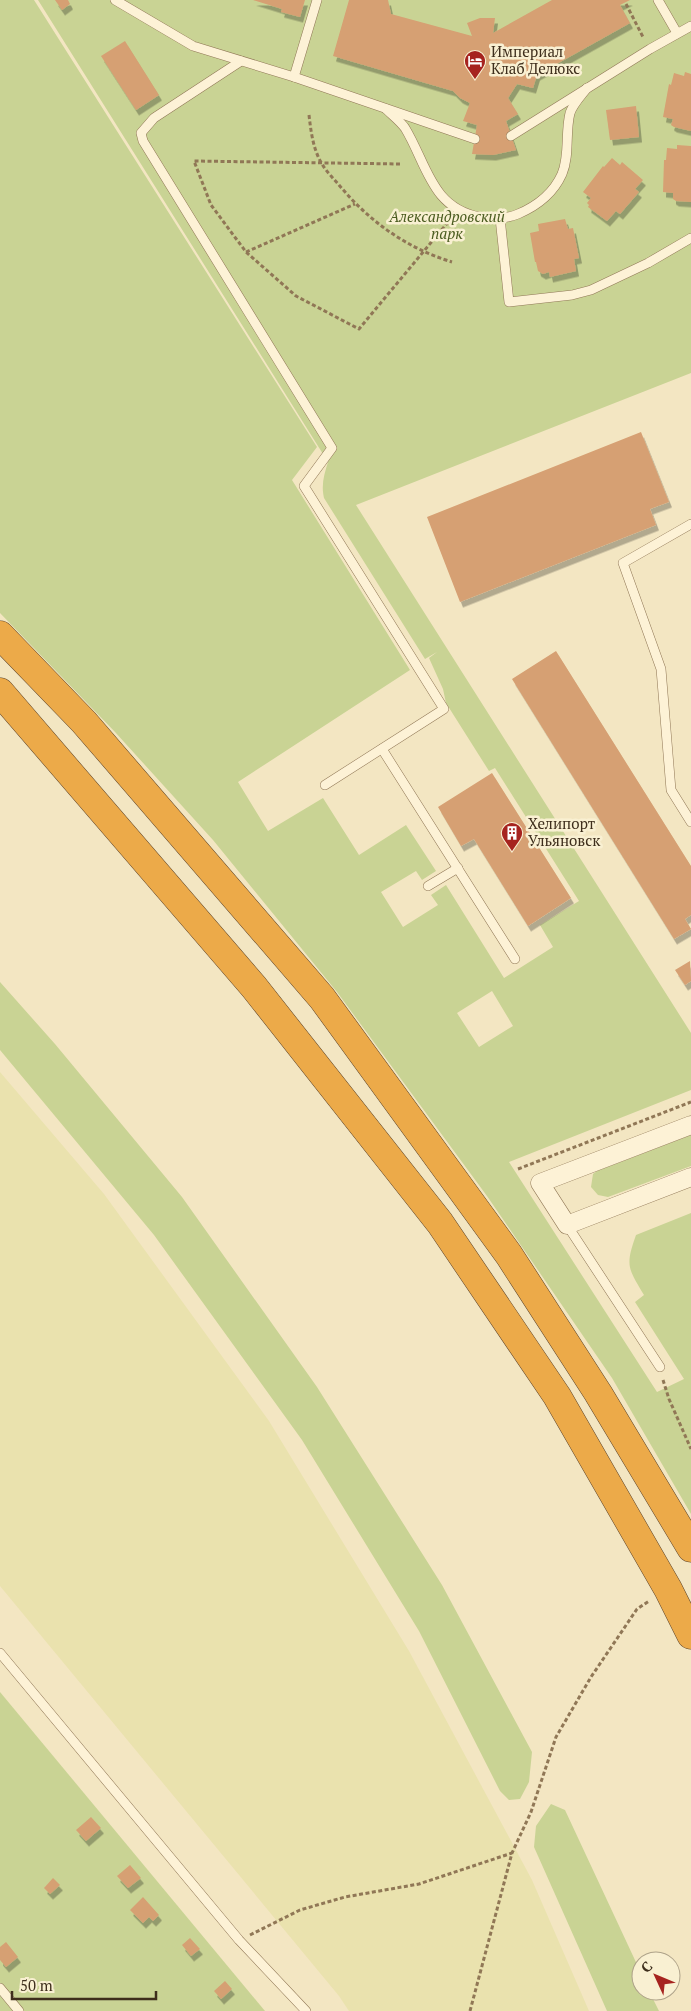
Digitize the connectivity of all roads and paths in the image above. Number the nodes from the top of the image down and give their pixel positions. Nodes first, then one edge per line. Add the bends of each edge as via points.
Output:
1 (115, 0) edge
2 (317, 0) edge
3 (658, 0) edge
4 (626, 4) dead end
5 (691, 26) edge
6 (677, 34) junction
7 (650, 49) junction
8 (241, 61) junction
9 (294, 77) junction
10 (587, 88) junction
11 (384, 107) junction
12 (309, 116) dead end
13 (511, 136) dead end
14 (475, 139) dead end
15 (321, 163) junction
16 (400, 164) dead end
17 (355, 204) junction
18 (500, 218) junction
19 (449, 222) dead end
20 (691, 238) edge
21 (424, 251) junction
22 (246, 252) junction
23 (452, 262) dead end
24 (691, 524) edge
25 (0, 635) edge
26 (0, 692) edge
27 (382, 749) junction
28 (325, 785) dead end
29 (691, 822) edge
30 (458, 868) junction
31 (428, 886) dead end
32 (515, 959) dead end
33 (691, 1102) edge
34 (691, 1125) edge
35 (518, 1168) dead end
36 (691, 1177) edge
37 (567, 1224) junction
38 (660, 1367) joint
39 (691, 1449) edge
40 (691, 1548) edge
41 (668, 1589) junction
42 (691, 1635) edge
43 (0, 1653) edge
44 (512, 1853) junction
45 (239, 1940) junction
46 (0, 1988) edge
47 (19, 2011) edge
48 (306, 2011) edge
49 (470, 2011) edge

1 - 8 lane via 193,46
2 - 9 lane
3 - 6 lane
4 - 7 path
5 - 6 lane
6 - 7 lane
7 - 10 lane
8 - 9 lane
8 - 27 lane via 154,118 141,133 148,151 332,448 304,486 444,709
9 - 11 lane
10 - 13 lane
10 - 18 lane via 570,114 568,151 556,186 529,210
11 - 14 lane
11 - 18 lane via 404,126 429,178 446,202 474,216
12 - 15 path via 312,140
15 - 16 path
15 - 17 path
15 - 22 path via 194,161 211,205
17 - 21 path via 392,234
17 - 22 path
18 - 20 lane via 509,302 591,290
19 - 21 path
21 - 22 path via 359,329 296,296
21 - 23 path
24 - 29 lane via 623,563 661,669 672,790
25 - 40 highway via 84,722 322,998 508,1255 598,1393
26 - 41 highway via 254,987 440,1223 557,1396
27 - 28 lane
27 - 30 lane
30 - 31 lane
30 - 32 lane
33 - 35 path
34 - 37 street via 540,1183
36 - 37 street
37 - 38 lane
38 - 39 path via 669,1399
41 - 42 highway
41 - 44 path via 637,1609 591,1677 556,1737 531,1812
43 - 45 lane
44 - 45 path via 419,1884 345,1897 300,1910
44 - 49 path
45 - 48 lane
46 - 47 lane

